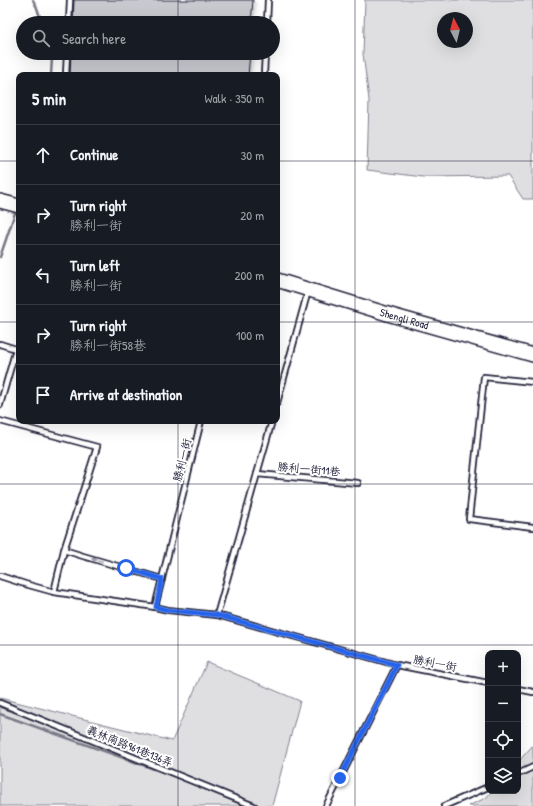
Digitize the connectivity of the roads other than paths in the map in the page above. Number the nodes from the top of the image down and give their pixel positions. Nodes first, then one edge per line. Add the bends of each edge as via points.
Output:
1 (70, 0) edge
2 (268, 0) edge
3 (69, 16) edge
4 (267, 16) edge
5 (67, 60) edge
6 (265, 60) edge
7 (66, 72) edge
8 (264, 72) edge
9 (280, 281) edge
10 (309, 289) junction
11 (0, 344) edge
12 (533, 355) edge
13 (533, 382) edge
14 (280, 392) edge
15 (0, 405) edge
16 (0, 421) edge
17 (200, 424) edge
18 (271, 424) edge
19 (257, 474) junction
20 (358, 483) dead end
21 (533, 527) edge
22 (64, 550) junction
23 (0, 576) edge
24 (162, 579) junction
25 (54, 592) junction
26 (156, 607) junction
27 (217, 615) junction
28 (397, 665) junction
29 (485, 682) edge
30 (521, 690) edge
31 (533, 692) edge
32 (0, 703) edge
33 (533, 767) edge
34 (521, 773) edge
35 (485, 788) edge
36 (254, 806) edge
37 (326, 806) edge
38 (444, 806) edge

1 - 3 lane
2 - 4 lane
5 - 7 lane
6 - 8 lane
9 - 10 street, Shengli Road
10 - 12 street, Shengli Road
10 - 14 lane
11 - 15 lane via 16,349
13 - 21 lane via 484,377 469,519
16 - 22 lane via 97,447
17 - 24 lane, 勝利一街
18 - 19 lane
19 - 20 lane, 勝利一街11巷
19 - 27 lane
24 -> 22 lane
22 - 25 lane
23 - 25 lane
24 - 26 lane, 勝利一街
25 - 26 lane
26 - 27 lane, 勝利一街
27 - 28 lane, 勝利一街
28 - 29 lane, 勝利一街
28 - 37 lane
30 - 31 lane
32 - 36 lane, 義林南路961巷136弄
33 - 34 lane
35 - 38 lane

